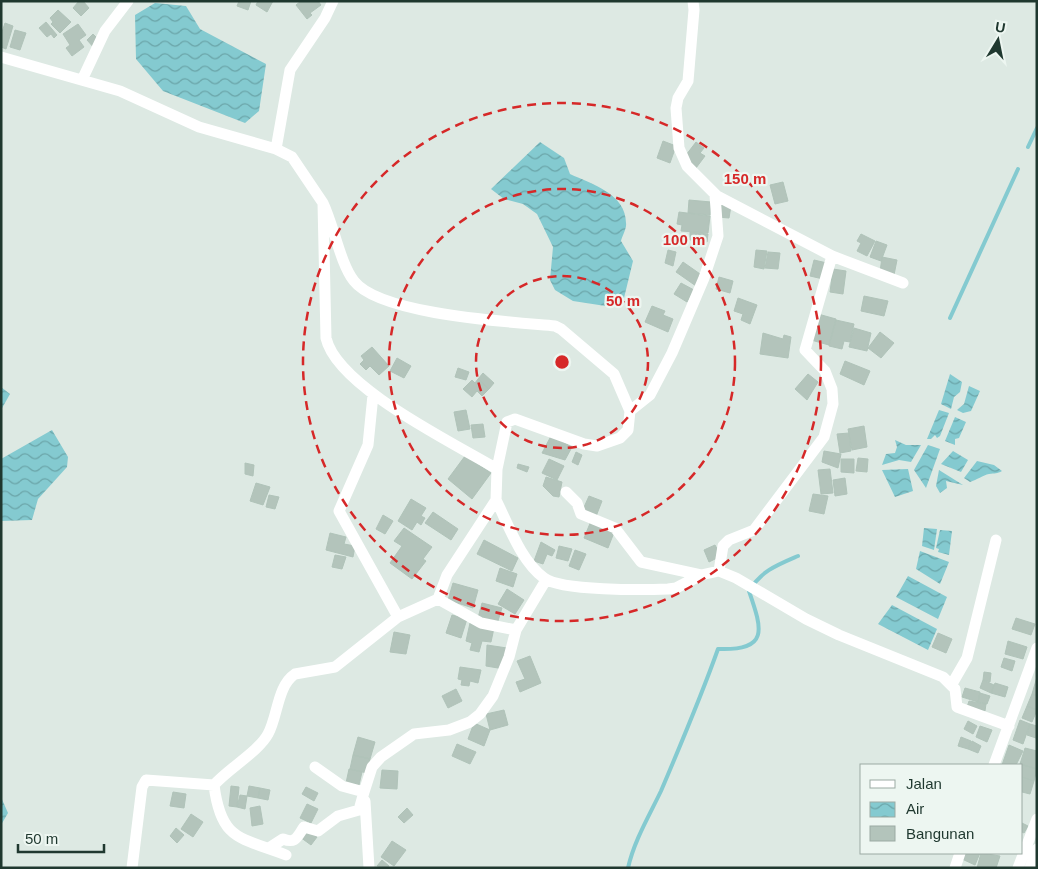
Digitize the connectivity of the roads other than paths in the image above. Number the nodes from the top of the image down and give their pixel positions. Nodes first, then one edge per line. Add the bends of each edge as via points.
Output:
1 (128, 1) edge
2 (333, 1) edge
3 (693, 1) edge
4 (1, 57) edge
5 (82, 80) junction
6 (276, 149) junction
7 (715, 195) junction
8 (323, 203) junction
9 (832, 256) junction
10 (904, 283) dead end
11 (373, 395) junction
12 (630, 411) junction
13 (497, 469) junction
14 (566, 492) dead end
15 (496, 500) junction
16 (996, 540) dead end
17 (719, 571) junction
18 (701, 575) junction
19 (546, 580) junction
20 (438, 599) junction
21 (398, 617) junction
22 (516, 630) junction
23 (1037, 648) edge
24 (952, 684) junction
25 (1009, 726) junction
26 (994, 764) edge
27 (315, 767) dead end
28 (214, 785) junction
29 (364, 792) junction
30 (1037, 819) edge
31 (269, 848) junction
32 (286, 854) dead end
33 (960, 854) edge
34 (1031, 854) edge
35 (132, 868) edge
36 (369, 868) edge
37 (955, 868) edge
38 (1018, 868) edge
39 (1030, 868) edge

1 - 5 street via 105,31
2 - 6 street via 290,70
3 - 7 street via 688,81 676,108 678,139 681,157
4 - 5 street
5 - 6 street via 120,91 199,127
6 - 8 street via 292,156
7 - 9 street
7 - 12 street via 718,236 704,278 650,395
8 - 11 street via 324,307 328,346 334,358
8 - 12 street via 348,272 361,288 394,302 440,313 554,326 609,368
9 - 10 street
9 - 17 street via 805,350 825,371 832,389 833,404 824,437 754,530 729,540 723,546
11 - 13 street
11 - 21 street via 368,445 339,510
12 - 13 street via 625,434 597,446 510,420 505,425
13 - 15 street
14 - 18 street via 581,514 616,528 642,562
15 - 19 street via 532,566
15 - 20 street via 446,575
16 - 24 street via 966,658
17 - 18 street
17 - 24 street via 827,629 943,677
18 - 19 street via 668,589 620,590
19 - 22 street
20 - 21 street
20 - 22 street via 476,621
21 - 28 street via 335,667 291,677 266,738
22 - 29 street via 498,686 480,714 470,722 448,730 414,734 372,767
23 - 25 street
24 - 25 street via 957,707
25 - 26 street
27 - 29 street via 342,786
28 - 31 street via 218,813 226,826 236,836
28 - 35 street via 149,779 143,782
29 - 31 street via 355,813 338,816 318,832 304,827 295,841 283,839
29 - 36 street
30 - 34 street
31 - 32 street
33 - 37 street
34 - 38 street
34 - 39 street

